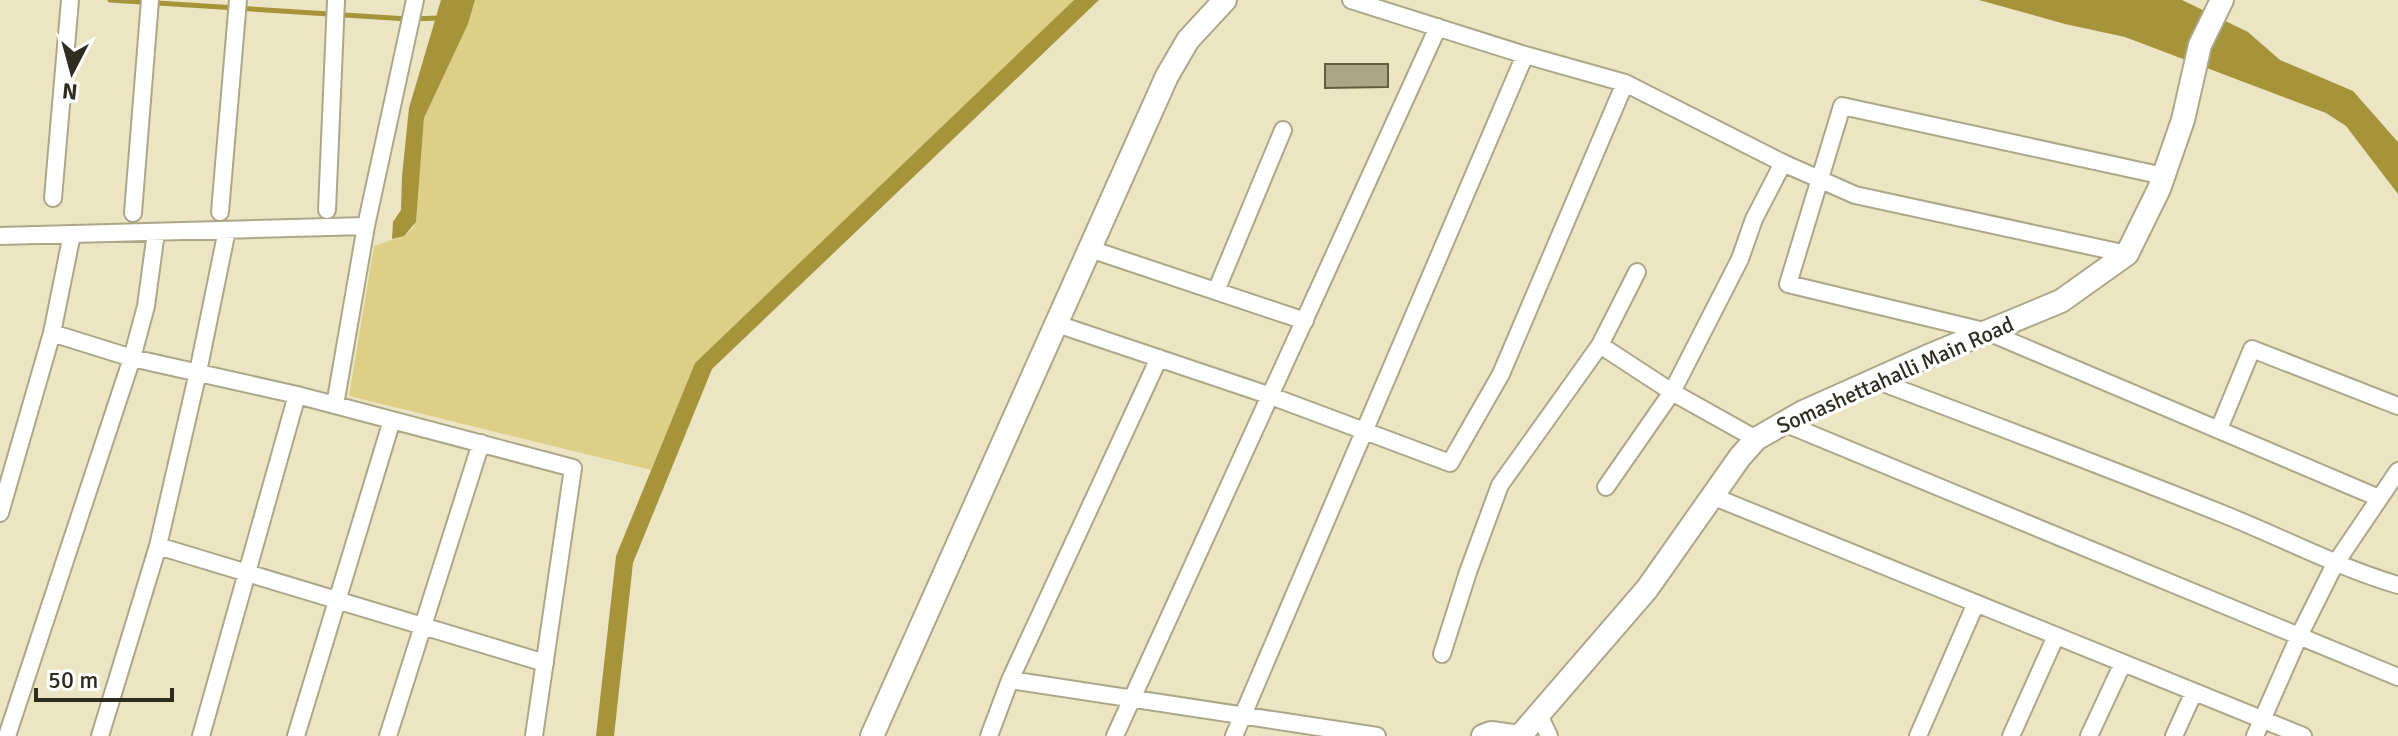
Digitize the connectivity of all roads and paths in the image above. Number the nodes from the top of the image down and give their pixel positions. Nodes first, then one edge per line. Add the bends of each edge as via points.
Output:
1 (415, 0) edge
2 (1225, 0) edge
3 (1351, 0) edge
4 (2222, 0) edge
5 (70, 3) edge
6 (336, 3) edge
7 (150, 6) edge
8 (237, 8) edge
9 (1438, 27) junction
10 (1525, 55) junction
11 (1625, 83) junction
12 (1283, 130) dead end
13 (1783, 163) junction
14 (2159, 175) dead end
15 (53, 198) dead end
16 (327, 210) dead end
17 (220, 212) dead end
18 (133, 213) dead end
19 (366, 226) junction
20 (227, 230) junction
21 (156, 232) junction
22 (72, 234) junction
23 (0, 236) edge
24 (1090, 249) junction
25 (2127, 254) junction
26 (1637, 272) dead end
27 (1216, 291) junction
28 (1305, 321) junction
29 (1057, 324) junction
30 (1988, 332) junction
31 (52, 333) junction
32 (1600, 345) junction
33 (132, 358) junction
34 (1159, 358) junction
35 (198, 372) junction
36 (1875, 380) junction
37 (1672, 392) junction
38 (297, 395) junction
39 (1271, 396) junction
40 (335, 405) junction
41 (2398, 406) edge
42 (392, 420) junction
43 (1784, 423) junction
44 (2219, 429) junction
45 (1366, 431) junction
46 (1756, 439) junction
47 (481, 443) junction
48 (2398, 471) edge
49 (1606, 487) dead end
50 (1712, 496) junction
51 (2379, 498) junction
52 (0, 513) edge
53 (158, 546) junction
54 (2335, 564) junction
55 (247, 573) junction
56 (2398, 585) edge
57 (337, 601) junction
58 (1976, 603) junction
59 (423, 627) junction
60 (2056, 636) junction
61 (2299, 636) junction
62 (1442, 654) dead end
63 (545, 663) junction
64 (2123, 663) junction
65 (2398, 677) edge
66 (1010, 680) junction
67 (2194, 692) junction
68 (1132, 699) junction
69 (1539, 715) junction
70 (1243, 716) junction
71 (2263, 720) junction
72 (7, 736) edge
73 (100, 736) edge
74 (201, 736) edge
75 (296, 736) edge
76 (388, 736) edge
77 (534, 736) edge
78 (872, 736) edge
79 (989, 736) edge
80 (1115, 736) edge
81 (1234, 736) edge
82 (1377, 736) edge
83 (1483, 736) edge
84 (1513, 736) edge
85 (1520, 736) edge
86 (1549, 736) edge
87 (1918, 736) edge
88 (2011, 736) edge
89 (2089, 736) edge
90 (2174, 736) edge
91 (2255, 736) edge
92 (2303, 736) edge

1 - 19 street
2 - 24 street via 1176,57
3 - 9 street
4 - 25 street, Somashettahalli Main Road via 2204,37 2159,189
5 - 15 street
6 - 16 street
7 - 18 street
8 - 17 street
9 - 10 street
9 - 28 street
10 - 11 street
10 - 45 street
11 - 13 street
11 - 45 street via 1501,374 1450,463
12 - 27 street
13 - 25 street via 1855,195
13 - 37 street
14 - 30 street via 1842,106 1788,284
19 - 20 street
19 - 40 street
20 - 21 street
20 - 35 street
21 - 22 street
21 - 33 street via 146,306
22 - 23 street
22 - 31 street
24 - 27 street
24 - 29 street
25 - 30 street, Somashettahalli Main Road via 2061,301
26 - 32 street
27 - 28 street
28 - 39 street
29 - 34 street
29 - 78 street
30 - 36 street, Somashettahalli Main Road
30 - 44 street
31 - 33 street
31 - 52 street
32 - 37 street
32 - 62 street via 1500,485
33 - 35 street
33 - 72 street
34 - 39 street
34 - 66 street
35 - 38 street
35 - 53 street
36 - 43 street, Somashettahalli Main Road
36 - 54 street via 2111,469
37 - 46 street
37 - 49 street
38 - 40 street
38 - 55 street
39 - 45 street
39 - 68 street
40 - 42 street
41 - 44 street via 2252,349
42 - 47 street
42 - 57 street
43 - 46 street, Somashettahalli Main Road
43 - 61 street
44 - 51 street
45 - 70 street
46 - 50 street, Somashettahalli Main Road
47 - 59 street
47 - 63 street via 573,468
48 - 51 street
50 - 58 street
50 - 69 street, Somashettahalli Main Road via 1647,589
51 - 54 street
53 - 55 street
53 - 73 street
54 - 56 street
54 - 61 street
55 - 57 street
55 - 74 street
57 - 59 street
57 - 75 street
58 - 60 street
58 - 87 street
59 - 63 street
59 - 76 street
60 - 64 street
60 - 88 street
61 - 65 street
61 - 71 street
63 - 77 street
64 - 67 street
64 - 89 street
66 - 68 street
66 - 79 street
67 - 71 street
67 - 90 street
68 - 70 street
68 - 80 street
69 - 85 street, Somashettahalli Main Road
69 - 86 street
70 - 81 street
70 - 82 street
71 - 91 street
71 - 92 street
83 - 84 street

